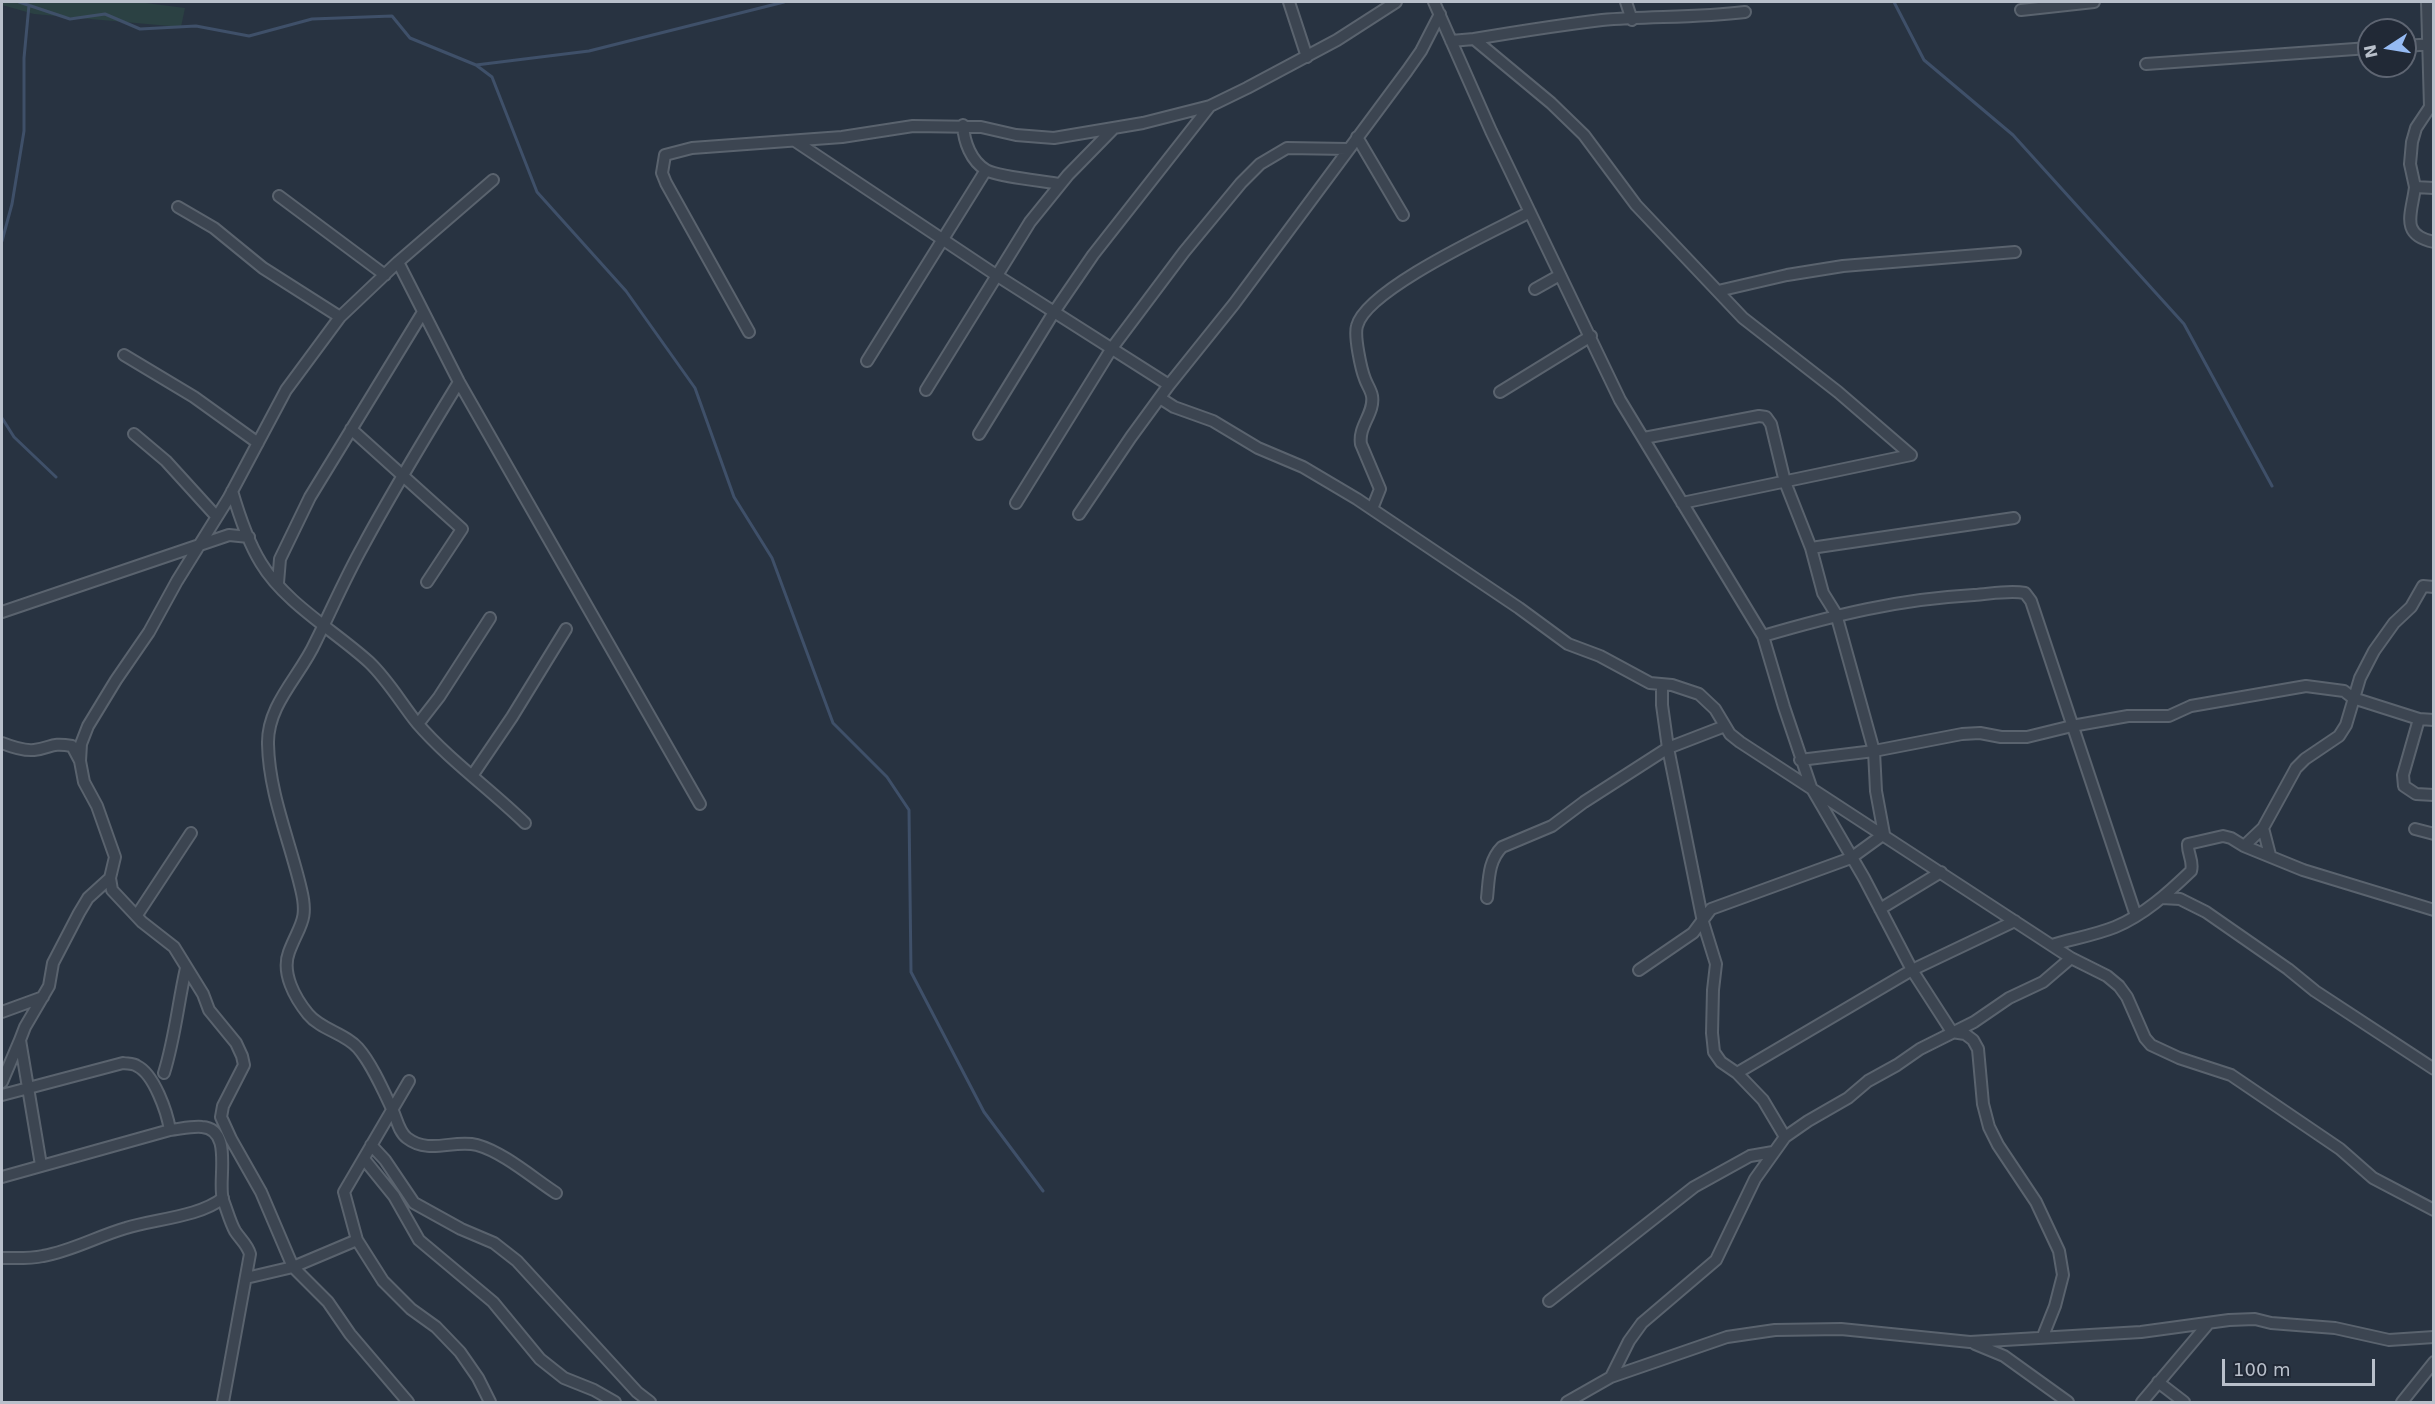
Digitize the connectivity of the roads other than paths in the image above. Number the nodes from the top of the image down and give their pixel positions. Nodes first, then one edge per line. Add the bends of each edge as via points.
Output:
1 (1289, 2) edge
2 (1396, 2) edge
3 (1434, 2) edge
4 (1626, 2) edge
5 (2094, 2) edge
6 (2427, 2) edge
7 (2021, 9) dead end
8 (1745, 12) dead end
9 (1440, 14) junction
10 (1632, 20) junction
11 (1474, 39) junction
12 (1451, 41) junction
13 (2431, 44) edge
14 (2357, 49) edge
15 (1307, 57) junction
16 (2146, 64) dead end
17 (1209, 106) junction
18 (2432, 107) edge
19 (963, 125) junction
20 (1114, 128) junction
21 (1358, 137) junction
22 (795, 141) junction
23 (1348, 149) junction
24 (986, 170) junction
25 (493, 180) dead end
26 (1060, 184) junction
27 (2415, 187) junction
28 (2433, 188) edge
29 (279, 196) dead end
30 (178, 207) dead end
31 (1530, 212) junction
32 (1403, 215) dead end
33 (944, 240) junction
34 (2433, 242) edge
35 (2015, 252) dead end
36 (398, 262) junction
37 (385, 275) junction
38 (996, 275) junction
39 (1560, 275) junction
40 (1535, 289) dead end
41 (1718, 291) junction
42 (423, 312) junction
43 (1054, 312) junction
44 (340, 317) junction
45 (749, 332) dead end
46 (1591, 336) junction
47 (1112, 348) junction
48 (123, 355) dead end
49 (867, 361) dead end
50 (459, 382) junction
51 (1169, 385) junction
52 (926, 390) dead end
53 (1500, 392) dead end
54 (1160, 398) junction
55 (351, 429) junction
56 (134, 434) dead end
57 (980, 434) dead end
58 (1644, 438) junction
59 (258, 443) junction
60 (401, 476) junction
61 (1785, 482) junction
62 (232, 491) junction
63 (1016, 503) dead end
64 (1682, 503) junction
65 (1372, 509) junction
66 (1079, 514) dead end
67 (216, 516) junction
68 (2014, 518) dead end
69 (249, 537) junction
70 (197, 548) junction
71 (1811, 548) junction
72 (427, 582) dead end
73 (278, 583) junction
74 (2433, 587) edge
75 (2, 612) edge
76 (1836, 614) junction
77 (490, 618) dead end
78 (323, 624) junction
79 (566, 629) dead end
80 (1763, 636) junction
81 (1662, 685) junction
82 (2353, 698) junction
83 (2420, 719) junction
84 (2433, 720) edge
85 (418, 724) junction
86 (1725, 726) junction
87 (2072, 726) junction
88 (2, 743) edge
89 (1668, 748) junction
90 (1874, 751) junction
91 (1800, 760) junction
92 (80, 761) junction
93 (472, 776) junction
94 (1811, 787) junction
95 (2433, 795) edge
96 (700, 804) dead end
97 (525, 823) dead end
98 (2263, 828) junction
99 (2415, 829) dead end
100 (191, 833) dead end
101 (1884, 834) junction
102 (2433, 834) edge
103 (2244, 846) junction
104 (2270, 855) junction
105 (1851, 858) junction
106 (1941, 872) junction
107 (110, 878) junction
108 (1487, 897) dead end
109 (2162, 898) junction
110 (1880, 909) junction
111 (2433, 910) edge
112 (137, 915) junction
113 (2136, 916) junction
114 (1702, 921) junction
115 (2015, 921) junction
116 (2052, 945) junction
117 (2071, 958) junction
118 (186, 968) junction
119 (1639, 969) dead end
120 (1912, 970) junction
121 (43, 997) junction
122 (2, 1012) edge
123 (1952, 1032) junction
124 (20, 1040) junction
125 (2433, 1069) edge
126 (164, 1073) dead end
127 (1737, 1073) junction
128 (409, 1081) dead end
129 (2, 1082) edge
130 (28, 1087) junction
131 (2, 1095) edge
132 (393, 1110) junction
133 (170, 1130) junction
134 (1785, 1137) junction
135 (371, 1145) junction
136 (1773, 1152) junction
137 (364, 1159) junction
138 (41, 1165) junction
139 (2, 1177) edge
140 (556, 1193) dead end
141 (223, 1198) junction
142 (2433, 1210) edge
143 (357, 1240) junction
144 (2, 1258) edge
145 (293, 1267) junction
146 (246, 1278) junction
147 (1549, 1301) dead end
148 (2208, 1324) junction
149 (2043, 1336) junction
150 (2433, 1337) edge
151 (1970, 1342) junction
152 (2433, 1362) edge
153 (1611, 1377) junction
154 (2158, 1382) junction
155 (223, 1402) edge
156 (408, 1402) edge
157 (490, 1402) edge
158 (615, 1402) edge
159 (650, 1402) edge
160 (1567, 1402) edge
161 (2068, 1402) edge
162 (2142, 1402) edge
163 (2184, 1402) edge
164 (2404, 1402) edge

1 - 15 street
2 - 15 street
3 - 9 street
4 - 10 street
5 - 7 street
6 - 13 street
8 - 10 street
9 - 12 street
9 - 21 street via 1421,51
10 - 11 street via 1604,20
11 - 12 street
11 - 41 street via 1584,135 1636,205
12 - 31 street
13 - 18 street
14 - 16 street
15 - 17 street
17 - 20 street
17 - 43 street via 1093,255
18 - 27 street via 2416,128 2412,142 2410,164
19 - 20 street via 1044,137
19 - 22 street via 913,126
19 - 24 street via 967,146
20 - 26 street
21 - 23 street
21 - 32 street
22 - 33 street
22 - 45 street via 692,148 671,152 663,161 666,183
23 - 47 street via 1287,148 1260,164 1184,252
23 - 51 street
24 - 26 street
24 - 33 street
25 - 36 street
26 - 38 street
27 - 28 street
27 - 34 street via 2412,232
29 - 37 street
30 - 44 street
31 - 39 street
31 - 65 street via 1396,285 1361,314 1355,333 1372,403 1359,436 1380,489
33 - 38 street
33 - 49 street
35 - 41 street via 1844,266
36 - 37 street
36 - 42 street
37 - 44 street
38 - 43 street
38 - 52 street
39 - 40 street
39 - 46 street
41 - 61 street via 1743,318 1911,455
42 - 50 street
42 - 55 street
43 - 47 street
43 - 57 street
44 - 59 street via 286,390
46 - 53 street
46 - 58 street via 1620,400
47 - 51 street
47 - 63 street
48 - 59 street via 194,397
50 - 60 street
50 - 96 street
51 - 54 street
54 - 65 street via 1303,467
54 - 66 street
55 - 60 street
55 - 73 street via 310,497 280,559
56 - 67 street via 166,460
58 - 61 street via 1737,419 1767,417
58 - 64 street
59 - 62 street
60 - 72 street via 462,529
60 - 78 street
61 - 64 street
61 - 71 street
62 - 67 street
62 - 69 street
64 - 80 street
65 - 81 street via 1561,640 1650,683
67 - 70 street
68 - 71 street
69 - 70 street via 230,535
69 - 73 street via 261,564
70 - 75 street
70 - 92 street via 88,726
71 - 76 street via 1823,593
73 - 78 street
74 - 82 street via 2423,586 2411,607 2394,623 2365,669
76 - 80 street
76 - 87 street via 1932,598 2025,593
76 - 90 street
77 - 85 street
78 - 85 street via 380,674
78 - 132 street via 270,724 268,744 278,810 305,911 288,954 287,971 310,1017 358,1048
79 - 93 street
80 - 91 street
81 - 86 street via 1699,694
81 - 89 street
82 - 83 street
82 - 87 street via 2344,691 2306,686 2192,706 2169,716 2128,716
82 - 98 street via 2339,736 2296,768
83 - 84 street
83 - 95 street via 2403,775 2404,786 2416,794
85 - 93 street
86 - 89 street
86 - 94 street via 1740,742
87 - 90 street via 2027,737 1962,734
87 - 113 street
88 - 92 street via 35,750 55,743 72,746
89 - 108 street via 1551,826 1502,847 1491,863
89 - 114 street
90 - 91 street
90 - 101 street
91 - 94 street
92 - 107 street via 84,782 98,806 115,857
93 - 97 street
94 - 101 street
94 - 105 street
98 - 103 street
98 - 104 street
99 - 102 street
100 - 112 street
101 - 105 street
101 - 106 street
103 - 104 street
103 - 109 street via 2223,836 2188,843 2191,871
104 - 111 street via 2303,870
105 - 110 street
105 - 114 street via 1718,906
106 - 110 street
106 - 115 street
107 - 112 street via 112,890
107 - 121 street via 88,898 75,921 52,963
109 - 113 street
109 - 125 street via 2180,899 2206,912
110 - 120 street
112 - 118 street via 174,947
113 - 116 street via 2115,927
114 - 119 street via 1693,933
114 - 127 street via 1716,964 1714,1052
115 - 116 street
115 - 120 street
116 - 117 street
117 - 123 street via 2043,982
117 - 142 street via 2107,976 2119,987 2151,1046 2231,1075 2340,1149 2373,1178
118 - 126 street
118 - 145 street via 209,1010 242,1056 244,1065 221,1117 261,1192
120 - 123 street
120 - 127 street
121 - 122 street
121 - 124 street
123 - 134 street via 1868,1081
123 - 149 street via 1965,1034 1978,1049 1989,1127 2036,1202 2059,1251 2063,1275
124 - 129 street
124 - 130 street
127 - 134 street via 1763,1100
128 - 132 street
130 - 131 street
130 - 133 street via 123,1063 135,1064 163,1103
130 - 138 street
132 - 135 street
132 - 140 street via 404,1136 416,1143 485,1148
133 - 138 street
133 - 141 street via 204,1126 215,1132 222,1151
134 - 136 street
135 - 137 street
135 - 159 street via 414,1203 494,1243 517,1261
136 - 147 street via 1750,1156 1694,1187
136 - 153 street via 1742,1203 1716,1260 1642,1323
137 - 143 street via 344,1192
137 - 158 street via 393,1196 419,1240 493,1302 540,1359 564,1378
138 - 139 street
141 - 144 street via 191,1212 124,1229 45,1256
141 - 146 street via 235,1231 248,1246
143 - 145 street
143 - 157 street via 383,1281 460,1352
145 - 146 street
145 - 156 street via 328,1302
146 - 155 street
148 - 149 street via 2141,1332
148 - 150 street via 2255,1320 2335,1328 2389,1340
148 - 154 street
149 - 151 street
151 - 153 street via 1841,1329 1756,1332 1712,1342
151 - 161 street via 2004,1356
152 - 164 street
153 - 160 street
154 - 162 street
154 - 163 street

